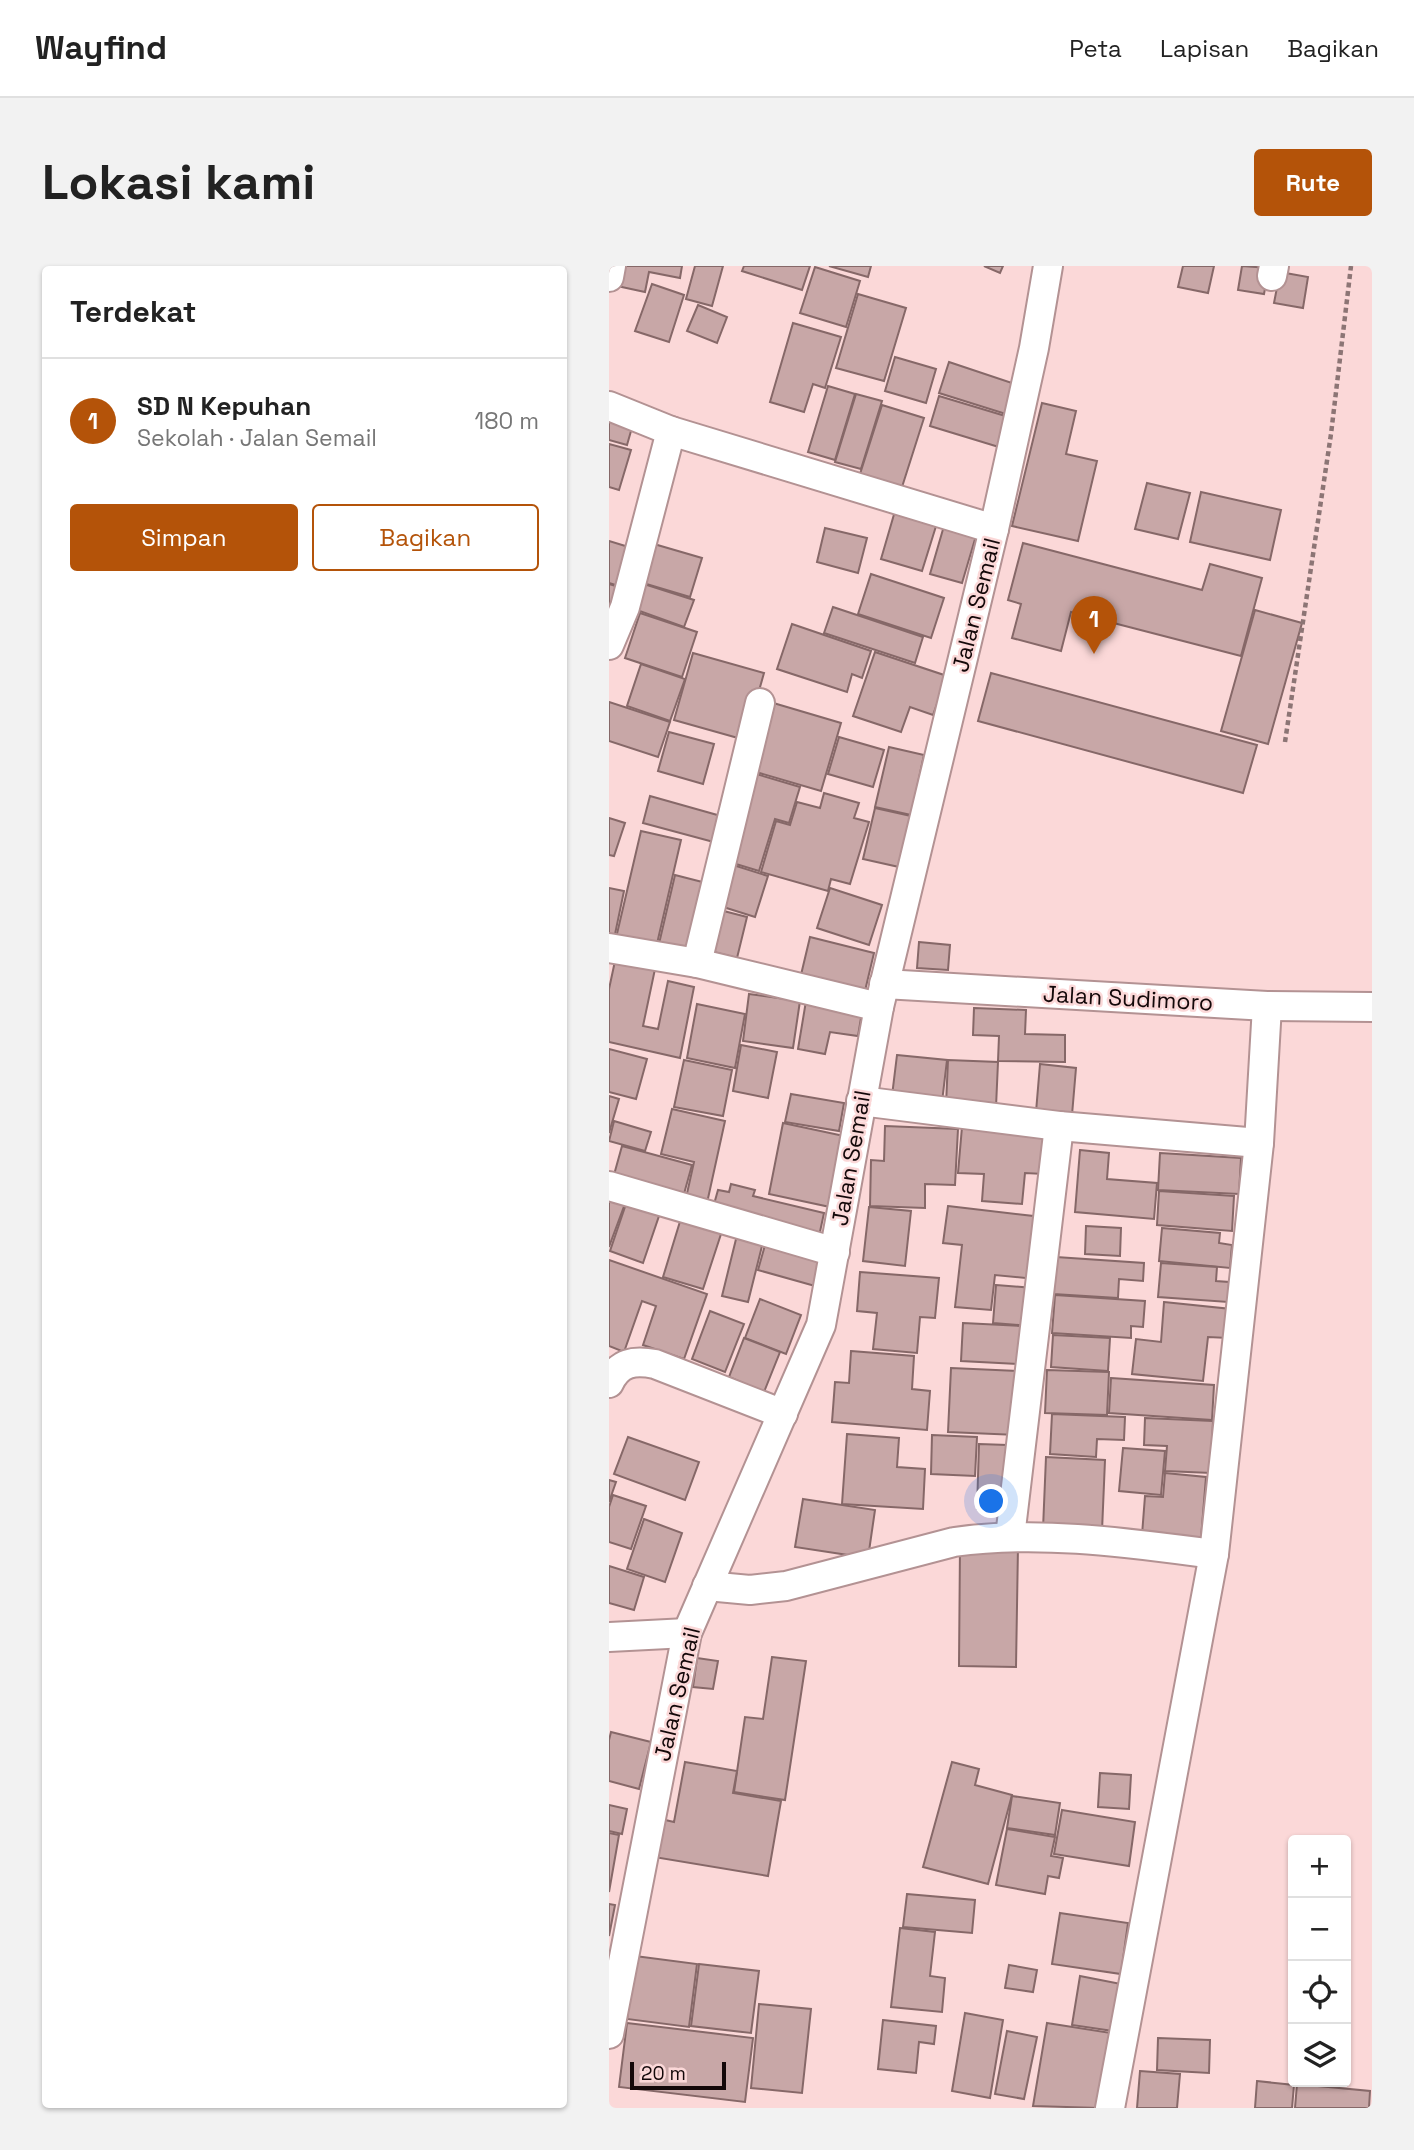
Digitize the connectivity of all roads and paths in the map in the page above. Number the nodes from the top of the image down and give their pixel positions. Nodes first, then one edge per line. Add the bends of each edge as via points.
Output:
1 (611, 266) edge
2 (1048, 266) edge
3 (1351, 266) edge
4 (609, 277) edge
5 (609, 406) edge
6 (671, 430) junction
7 (994, 529) junction
8 (609, 645) edge
9 (760, 704) dead end
10 (1285, 742) dead end
11 (609, 948) edge
12 (697, 962) junction
13 (882, 996) junction
14 (1267, 1006) junction
15 (1372, 1007) edge
16 (861, 1101) junction
17 (1059, 1126) junction
18 (1259, 1143) junction
19 (609, 1186) edge
20 (835, 1252) junction
21 (609, 1383) edge
22 (783, 1414) junction
23 (1010, 1537) junction
24 (1214, 1554) junction
25 (706, 1586) junction
26 (687, 1633) junction
27 (609, 1637) edge
28 (609, 2034) edge
29 (1110, 2108) edge

1 - 4 street
2 - 7 street, Jalan Semail
3 - 10 path
5 - 6 street
6 - 7 street
6 - 8 street via 625,607
7 - 13 street, Jalan Semail
9 - 12 street
11 - 12 street, Jalan Sudimoro
12 - 13 street, Jalan Sudimoro
13 - 14 street, Jalan Sudimoro
13 - 16 street, Jalan Semail
14 - 15 street, Jalan Sudimoro
14 - 18 street
16 - 17 street
16 - 20 street, Jalan Semail
17 - 18 street
17 - 23 street
18 - 24 street
19 - 20 street
20 - 22 street, Jalan Semail via 821,1325
21 - 22 street via 623,1366 656,1364
22 - 25 street, Jalan Semail
23 - 24 street via 1120,1542
23 - 25 street via 954,1542 786,1586 750,1590
24 - 29 street
25 - 26 street, Jalan Semail
26 - 27 street
26 - 28 street, Jalan Semail

